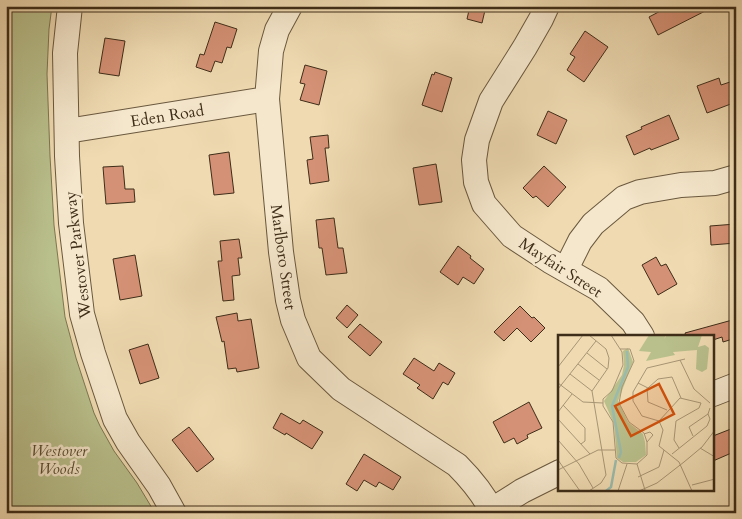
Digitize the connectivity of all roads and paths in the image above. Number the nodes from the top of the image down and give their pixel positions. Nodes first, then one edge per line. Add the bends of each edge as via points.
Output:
1 (70, 6) edge
2 (290, 6) edge
3 (547, 6) edge
4 (267, 99) junction
5 (66, 131) junction
6 (736, 177) edge
7 (566, 269) junction
8 (641, 335) edge
9 (736, 385) edge
10 (714, 394) edge
11 (558, 473) edge
12 (493, 512) edge
13 (174, 513) edge

1 - 5 street, Westover Parkway via 65,53
2 - 4 street, Marlboro Street via 277,30 271,51
3 - 7 street, Mayfair Street via 491,100 477,140 474,160 476,182 484,204 512,236
4 - 5 street, Eden Road
4 - 12 street, Marlboro Street via 288,300 309,358 341,389 457,465
5 - 13 street, Westover Parkway via 71,223 80,299 89,341 115,418
6 - 7 street via 715,183 640,192 624,198 593,224
7 - 8 street, Mayfair Street via 599,289 633,322
9 - 10 street
11 - 12 street via 522,491

